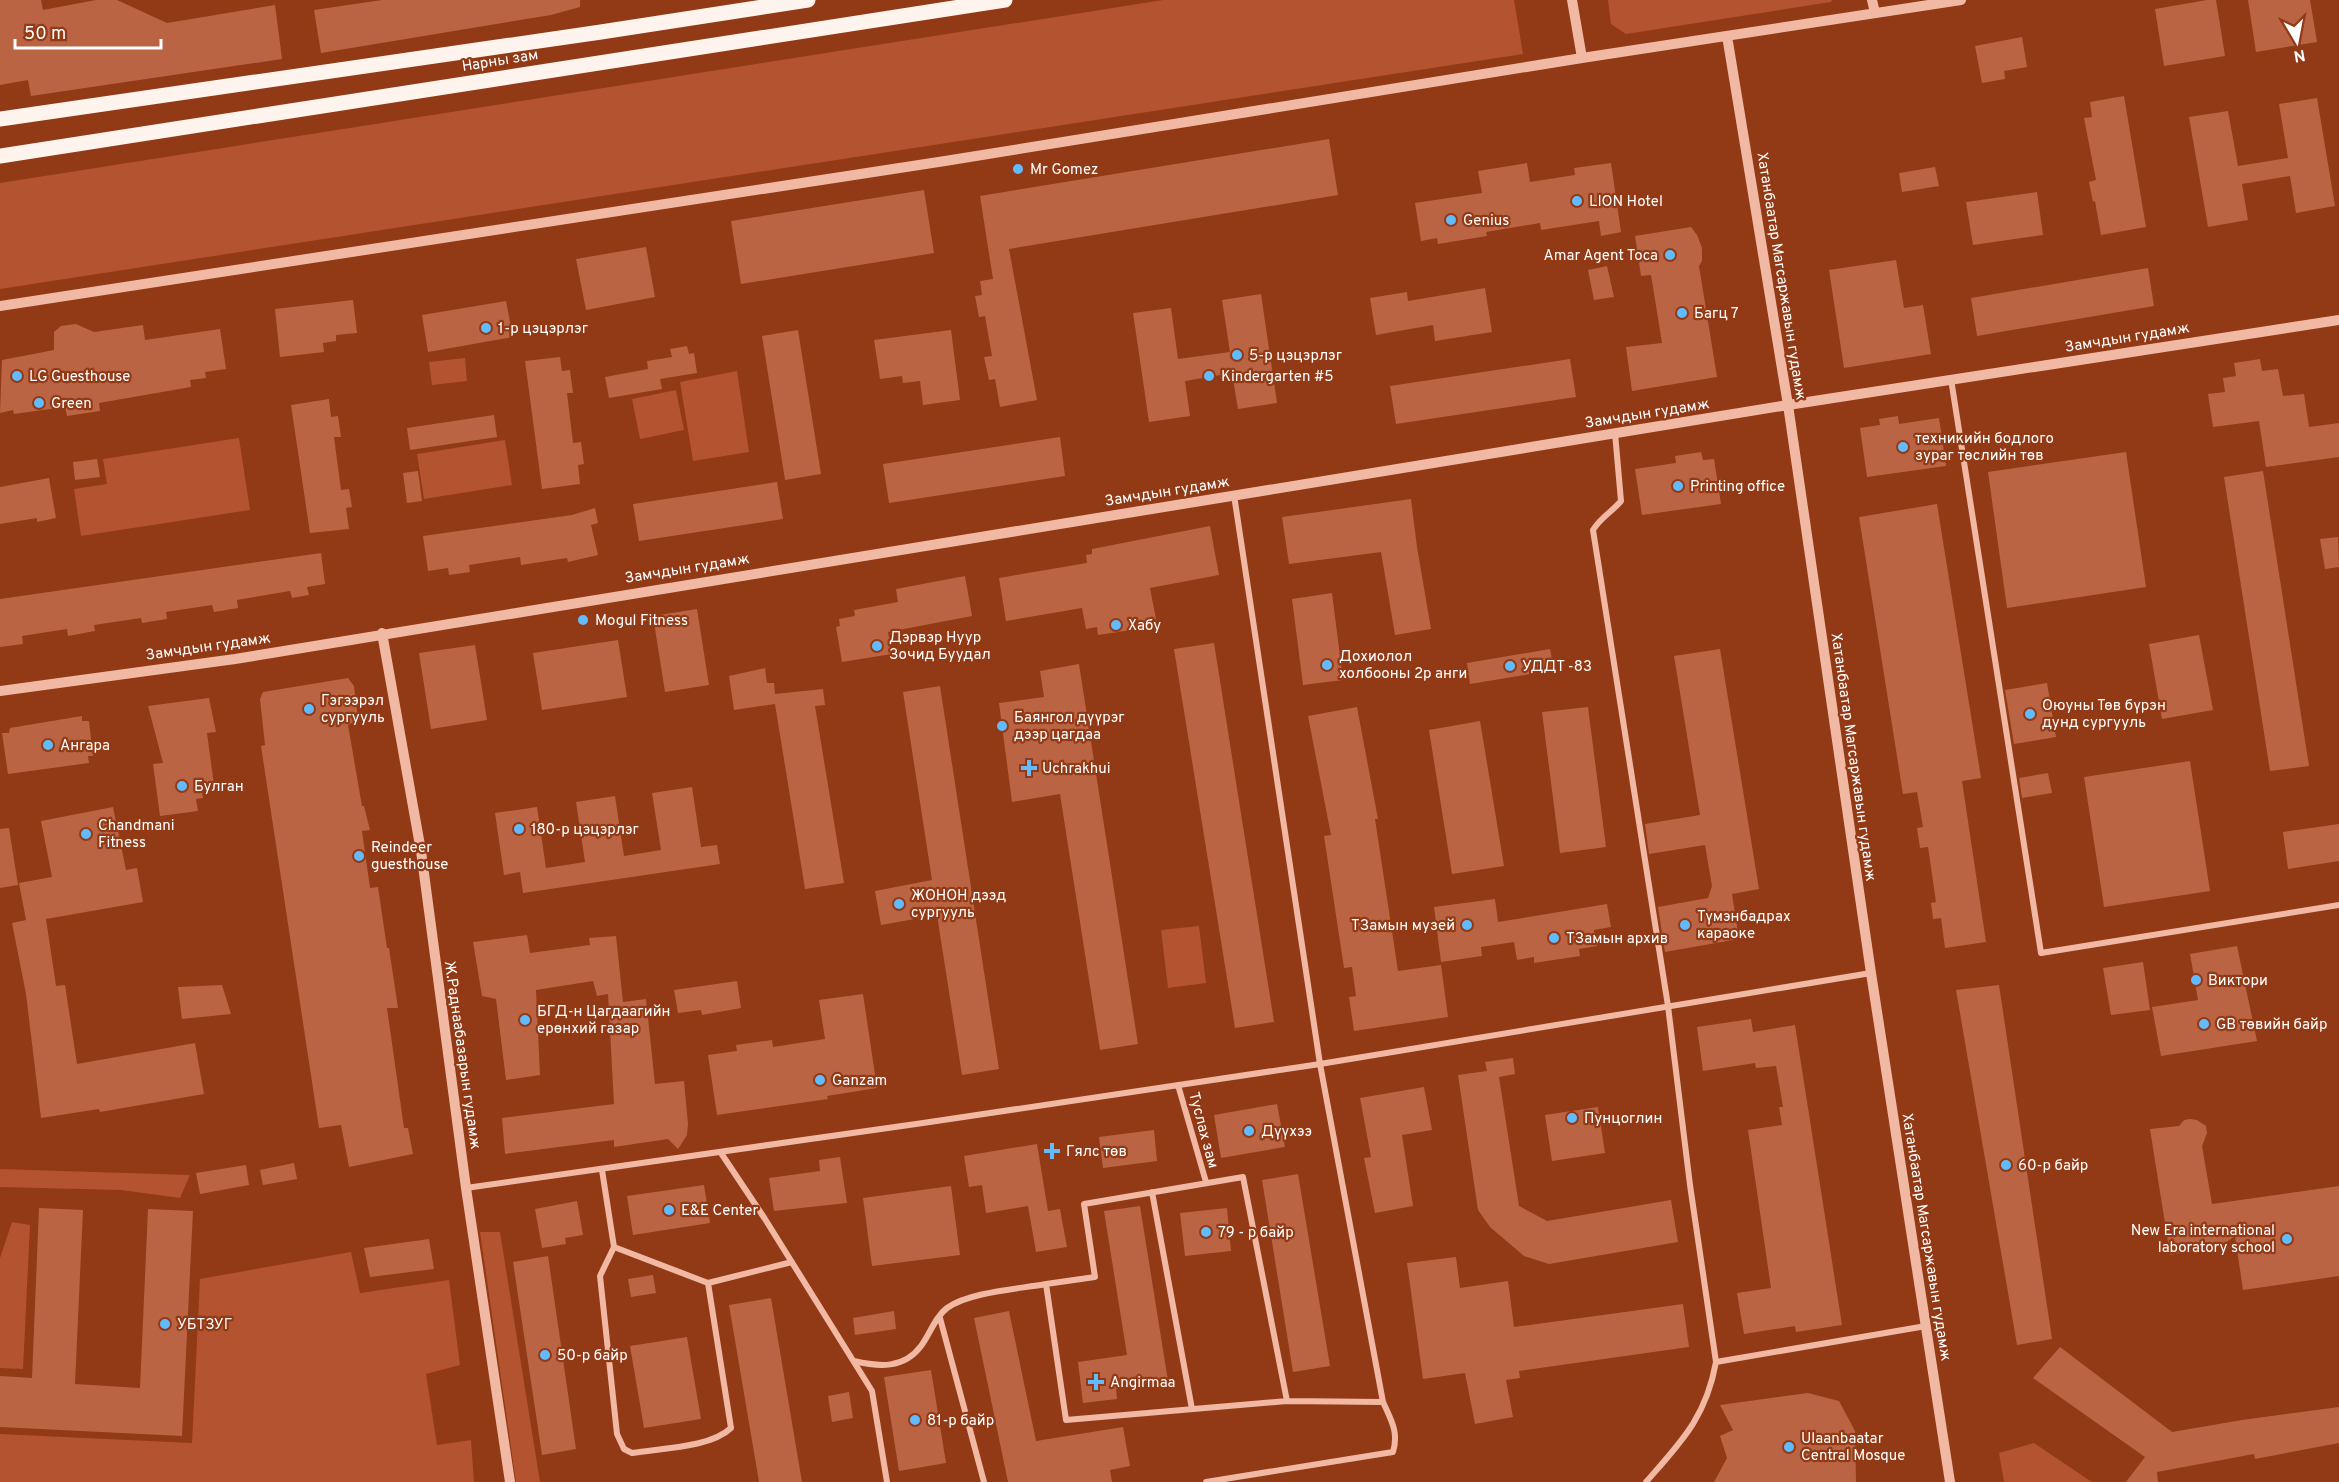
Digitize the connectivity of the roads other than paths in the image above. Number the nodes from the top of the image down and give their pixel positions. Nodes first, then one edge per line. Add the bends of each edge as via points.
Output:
1 (808, 0) edge
2 (1005, 0) edge
3 (1572, 0) edge
4 (1872, 0) edge
5 (1961, 0) edge
6 (1875, 14) junction
7 (1727, 36) junction
8 (1582, 58) junction
9 (0, 119) edge
10 (0, 156) edge
11 (0, 306) edge
12 (2339, 320) edge
13 (1952, 379) junction
14 (1788, 405) junction
15 (1615, 433) junction
16 (1234, 495) junction
17 (382, 633) junction
18 (0, 691) edge
19 (2339, 905) edge
20 (1870, 973) junction
21 (1668, 1006) junction
22 (1320, 1064) junction
23 (1178, 1085) junction
24 (721, 1153) junction
25 (602, 1170) junction
26 (1206, 1182) junction
27 (466, 1188) junction
28 (1152, 1192) junction
29 (614, 1246) junction
30 (792, 1262) junction
31 (708, 1283) junction
32 (1046, 1284) junction
33 (940, 1318) junction
34 (1926, 1326) junction
35 (854, 1361) junction
36 (1716, 1362) junction
37 (1287, 1401) junction
38 (1383, 1402) junction
39 (1192, 1408) junction
40 (510, 1482) edge
41 (887, 1482) edge
42 (984, 1482) edge
43 (1206, 1482) edge
44 (1646, 1482) edge
45 (1950, 1482) edge

1 - 9 main road, Нарны зам
2 - 10 main road, Нарны зам
3 - 8 street
4 - 6 street
5 - 6 street
6 - 7 street
7 - 8 street
7 - 14 street, Хатанбаатар Магсаржавын гудамж
8 - 11 street via 1169,126
12 - 13 street, Замчдын гудамж
13 - 14 street, Замчдын гудамж
13 - 19 street via 2041,953
14 - 15 street, Замчдын гудамж
14 - 20 street, Хатанбаатар Магсаржавын гудамж
15 - 16 street, Замчдын гудамж
15 - 21 street via 1621,501 1600,518 1593,530
16 - 17 street, Замчдын гудамж
16 - 22 street
17 - 18 street, Замчдын гудамж via 235,659
17 - 27 street, Ж.Раднаабазарын гудамж via 421,851
20 - 21 street
20 - 34 street, Хатанбаатар Магсаржавын гудамж
21 - 22 street
21 - 36 street
22 - 23 street
22 - 38 street
23 - 24 street
23 - 26 street, Туслах зам
24 - 25 street
24 - 30 street
25 - 27 street
25 - 29 street
26 - 28 street
26 - 37 street via 1243,1177
27 - 40 street, Ж.Раднаабазарын гудамж
28 - 32 street via 1084,1204 1095,1277
28 - 39 street
29 - 31 street
29 - 31 street via 600,1276 617,1434 624,1449 632,1453 704,1442 731,1428
30 - 31 street
30 - 35 street
32 - 33 street via 970,1298 947,1308
32 - 39 street via 1066,1420
33 - 35 street via 909,1357 876,1367
33 - 42 street
34 - 36 street
34 - 45 street, Хатанбаатар Магсаржавын гудамж
35 - 41 street via 872,1391
36 - 44 street via 1701,1412
37 - 38 street
37 - 39 street
38 - 43 street via 1396,1428 1393,1452

